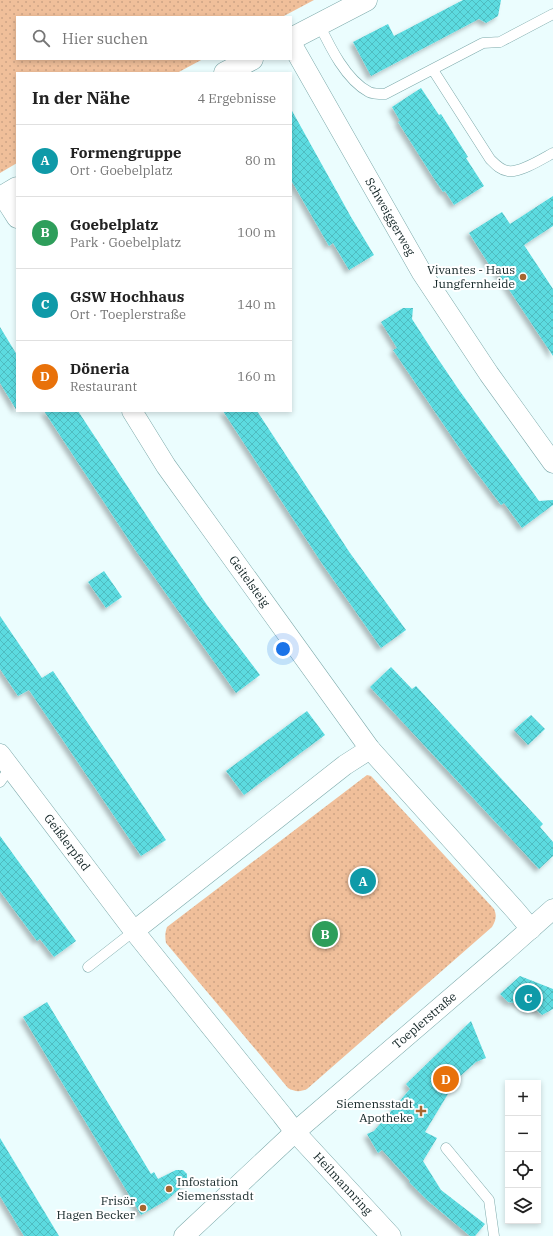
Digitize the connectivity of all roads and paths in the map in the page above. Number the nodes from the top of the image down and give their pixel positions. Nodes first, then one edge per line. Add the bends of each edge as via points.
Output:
1 (366, 0) edge
2 (553, 14) edge
3 (319, 24) junction
4 (292, 38) edge
5 (292, 45) edge
6 (250, 60) edge
7 (433, 70) junction
8 (226, 72) edge
9 (553, 153) edge
10 (7, 194) edge
11 (16, 216) edge
12 (133, 412) edge
13 (553, 463) edge
14 (370, 749) junction
15 (2, 769) edge
16 (553, 909) edge
17 (531, 929) junction
18 (134, 931) junction
19 (88, 967) dead end
20 (295, 1132) junction
21 (446, 1148) dead end
22 (184, 1236) edge
23 (391, 1236) edge
24 (494, 1236) edge

1 - 3 street
2 - 7 lane via 500,42 484,43
3 - 4 street
3 - 7 lane via 334,53 350,75 370,93 385,94
5 - 13 street, Schweiggerweg via 422,273 489,374
6 - 8 street
7 - 9 lane via 490,159 500,168 509,172 520,170
10 - 11 street
12 - 14 street, Geitelsteig via 166,466
14 - 17 street, Geitelsteig
14 - 18 street via 345,765
15 - 18 street, Geißlerpfad
16 - 17 street, Toeplerstraße
17 - 20 street, Toeplerstraße
18 - 19 lane
18 - 20 street, Geißlerpfad
20 - 22 street, Toeplerstraße
20 - 23 street, Heilmannring
21 - 24 lane via 489,1200

